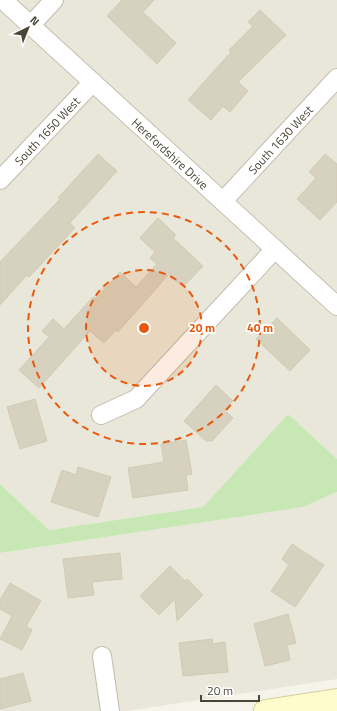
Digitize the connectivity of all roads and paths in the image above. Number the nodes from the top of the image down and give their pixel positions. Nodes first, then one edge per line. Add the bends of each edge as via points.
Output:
1 (3, 0) edge
2 (54, 0) edge
3 (31, 25) junction
4 (337, 78) edge
5 (93, 82) junction
6 (0, 180) edge
7 (223, 201) junction
8 (275, 249) junction
9 (337, 306) edge
10 (101, 415) dead end
11 (102, 656) dead end
12 (337, 700) edge
13 (110, 711) edge
14 (266, 711) edge

1 - 3 street, Herefordshire Drive
2 - 3 street
3 - 5 street, Herefordshire Drive
4 - 7 street, South 1630 West
5 - 6 street, South 1650 West
5 - 7 street, Herefordshire Drive
7 - 8 street, Herefordshire Drive
8 - 9 street, Herefordshire Drive
8 - 10 street via 136,399
11 - 13 street
12 - 14 street

